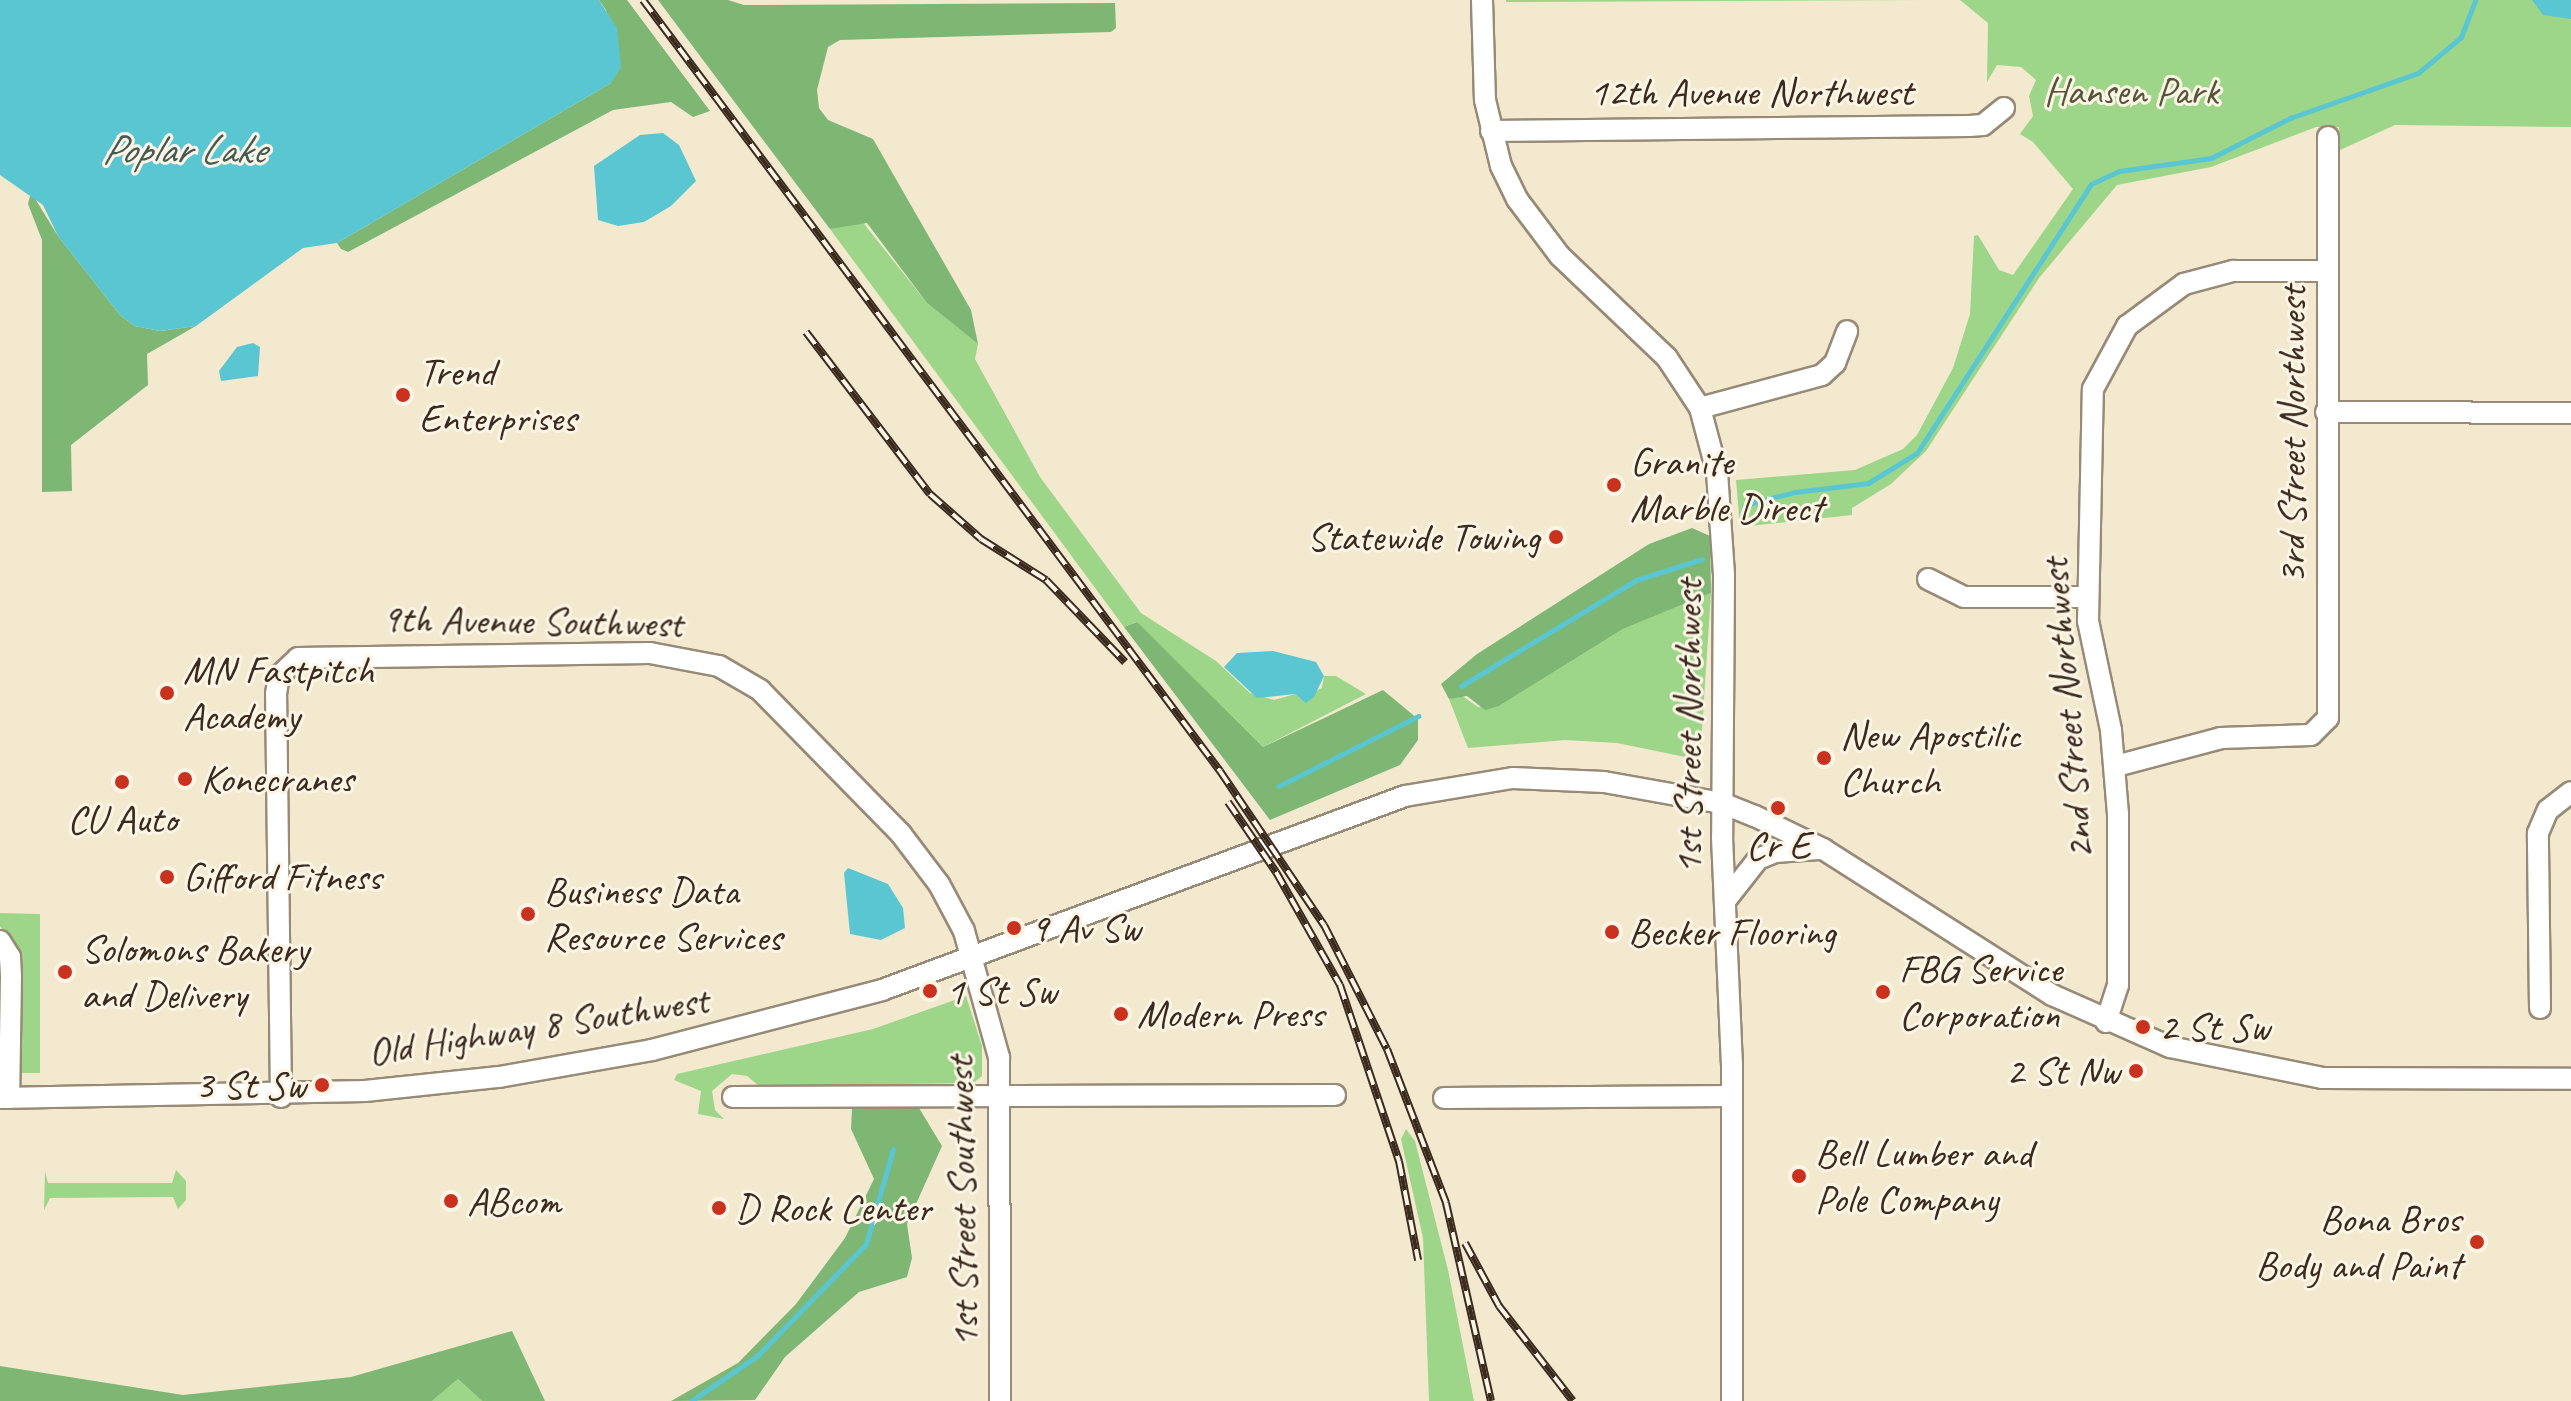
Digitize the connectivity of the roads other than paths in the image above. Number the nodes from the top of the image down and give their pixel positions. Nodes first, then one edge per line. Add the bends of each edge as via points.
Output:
1 (1482, 0) edge
2 (2004, 108) dead end
3 (1491, 131) junction
4 (2328, 137) dead end
5 (2328, 271) junction
6 (1847, 331) dead end
7 (1700, 408) junction
8 (2326, 412) junction
9 (2571, 413) edge
10 (1928, 579) dead end
11 (2088, 597) junction
12 (2116, 766) junction
13 (2571, 792) edge
14 (1722, 803) junction
15 (1823, 849) junction
16 (1725, 901) junction
17 (0, 941) edge
18 (973, 957) junction
19 (2540, 1008) dead end
20 (2106, 1022) junction
21 (2571, 1079) edge
22 (1335, 1095) dead end
23 (1732, 1096) junction
24 (281, 1097) junction
25 (733, 1097) dead end
26 (1001, 1097) junction
27 (4, 1098) edge
28 (1444, 1098) dead end
29 (1000, 1401) edge
30 (1732, 1401) edge

1 - 3 street, 1st Street Northwest via 1482,67
2 - 3 street, 12th Avenue Northwest via 1983,125 1969,126
3 - 7 street, 1st Street Northwest via 1501,166 1536,229 1645,332
4 - 5 street, 3rd Street Northwest
5 - 8 street, 3rd Street Northwest
5 - 11 street, 2nd Street Northwest via 2208,275 2159,297 2127,326 2102,366 2091,401
6 - 7 street via 1835,363 1822,375
7 - 14 street, 1st Street Northwest via 1722,509
8 - 9 street
8 - 12 street, 3rd Street Northwest via 2329,709 2320,730 2306,736 2221,738
10 - 11 street via 1964,597
11 - 12 street, 2nd Street Northwest via 2092,656
12 - 20 street, 2nd Street Northwest via 2118,985
13 - 19 street via 2548,810 2538,833
14 - 15 street
14 - 16 street, 1st Street Northwest
14 - 18 street, Old Highway 8 Southwest via 1604,782 1513,778 1405,796
15 - 16 street via 1775,852 1758,859
15 - 20 street via 2009,969
16 - 23 street, 1st Street Northwest
17 - 27 street via 10,957 11,976
18 - 24 street, Old Highway 8 Southwest via 882,990 652,1050 450,1083
18 - 24 street, 9th Avenue Southwest via 947,896 910,845 760,690 719,666 650,653 310,654 279,676 276,694
18 - 26 street, 1st Street Southwest via 993,1022
20 - 21 street via 2219,1061 2294,1075 2366,1081
22 - 26 street
23 - 28 street
23 - 30 street, 1st Street Northwest
24 - 27 street, Old Highway 8 Southwest
25 - 26 street
26 - 29 street, 1st Street Southwest

